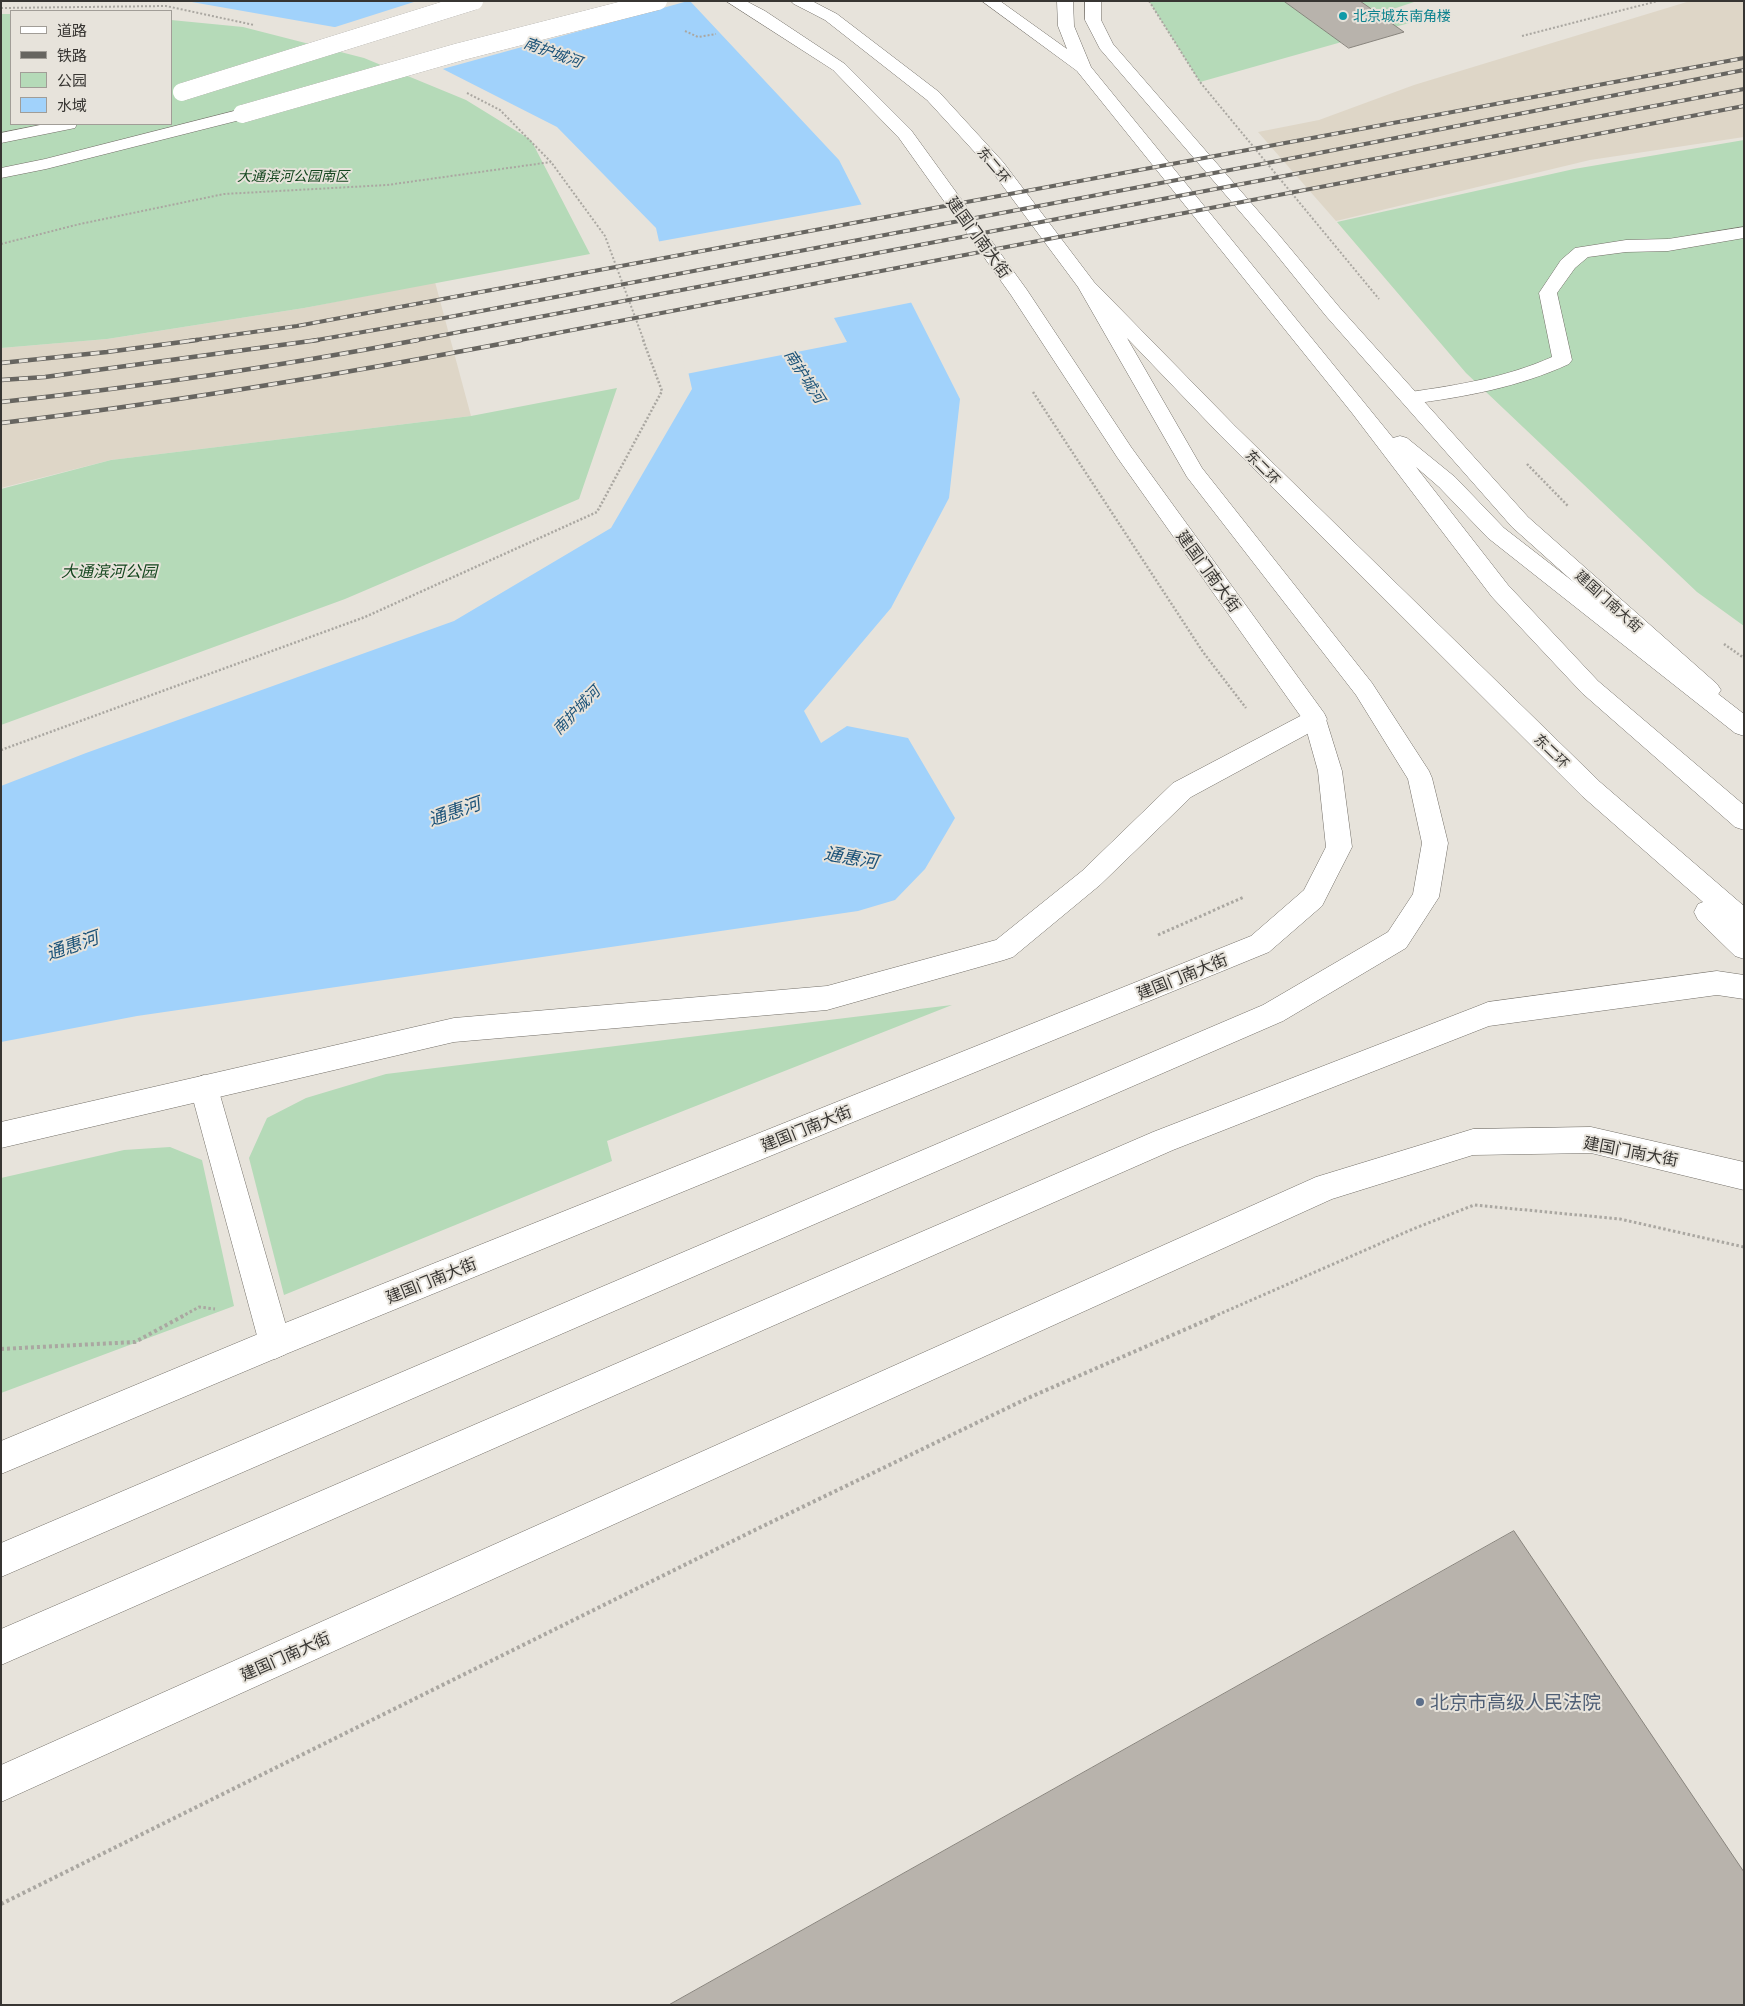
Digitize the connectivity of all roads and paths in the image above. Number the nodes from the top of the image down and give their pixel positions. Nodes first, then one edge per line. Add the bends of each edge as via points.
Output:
1 (474, 1) edge
2 (658, 1) edge
3 (734, 1) edge
4 (798, 1) edge
5 (990, 1) edge
6 (1065, 1) edge
7 (1093, 1) edge
8 (1149, 1) edge
9 (1658, 1) edge
10 (682, 29) dead end
11 (724, 32) dead end
12 (1522, 36) dead end
13 (1083, 68) junction
14 (176, 94) edge
15 (64, 125) edge
16 (1, 138) edge
17 (1, 173) edge
18 (1744, 232) edge
19 (1, 244) edge
20 (1088, 286) junction
21 (1383, 304) dead end
22 (1030, 388) dead end
23 (1410, 398) junction
24 (1359, 408) junction
25 (1526, 463) dead end
26 (1574, 512) dead end
27 (1720, 641) dead end
28 (1744, 658) edge
29 (1315, 719) junction
30 (1744, 721) edge
31 (1744, 727) edge
32 (1272, 742) junction
33 (1, 750) edge
34 (1591, 788) junction
35 (1744, 820) edge
36 (1252, 893) dead end
37 (1744, 922) edge
38 (1155, 937) dead end
39 (1744, 948) edge
40 (1744, 987) edge
41 (204, 1088) junction
42 (1, 1135) edge
43 (1744, 1176) edge
44 (1744, 1247) edge
45 (271, 1329) junction
46 (1, 1350) edge
47 (1, 1458) edge
48 (1, 1560) edge
49 (1, 1647) edge
50 (1, 1784) edge
51 (1, 1904) edge

1 - 14 main road, bridge
2 - 17 main road, bridge via 459,52 242,114
3 - 29 main road, 建国门南大街 via 839,67 905,134 1020,294 1124,452
4 - 20 main road, 东二环 via 831,17 933,96 997,166
5 - 13 main road
6 - 13 main road via 1066,26
7 - 23 main road, 建国门南大街 via 1093,20 1106,46
8 - 21 path via 1200,82
9 - 12 path
10 - 11 path via 698,37
13 - 24 main road
15 - 16 main road
18 - 23 main road via 1668,245 1582,252 1568,264 1548,293 1562,360 1531,374 1457,392
19 - 33 path via 224,194 387,185 551,162 605,236 662,391 597,512 365,617
20 - 34 main road, 东二环 via 1228,431
20 - 48 main road via 1194,472 1364,689 1420,778 1435,843 1426,897 1397,940 1273,1012
22 - 32 path via 1203,652
23 - 30 main road, 建国门南大街 via 1520,522
24 - 31 main road via 1447,482 1496,533
24 - 35 main road via 1513,605 1590,687
25 - 26 path
27 - 28 path
29 - 32 main road
29 - 45 main road, 建国门南大街 via 1330,771 1339,847 1313,898 1260,944
32 - 41 main road via 1182,790 1091,878 1004,949 827,998 454,1030
34 - 37 main road, 东二环
34 - 39 main road
36 - 38 path
40 - 49 main road via 1717,983 1488,1014 1163,1141
41 - 42 main road
41 - 45 main road
43 - 50 main road, 建国门南大街 via 1591,1140 1473,1142 1327,1186
44 - 51 path via 1620,1219 1474,1205 1019,1402
45 - 46 path via 198,1307 135,1342
45 - 47 main road, 建国门南大街

